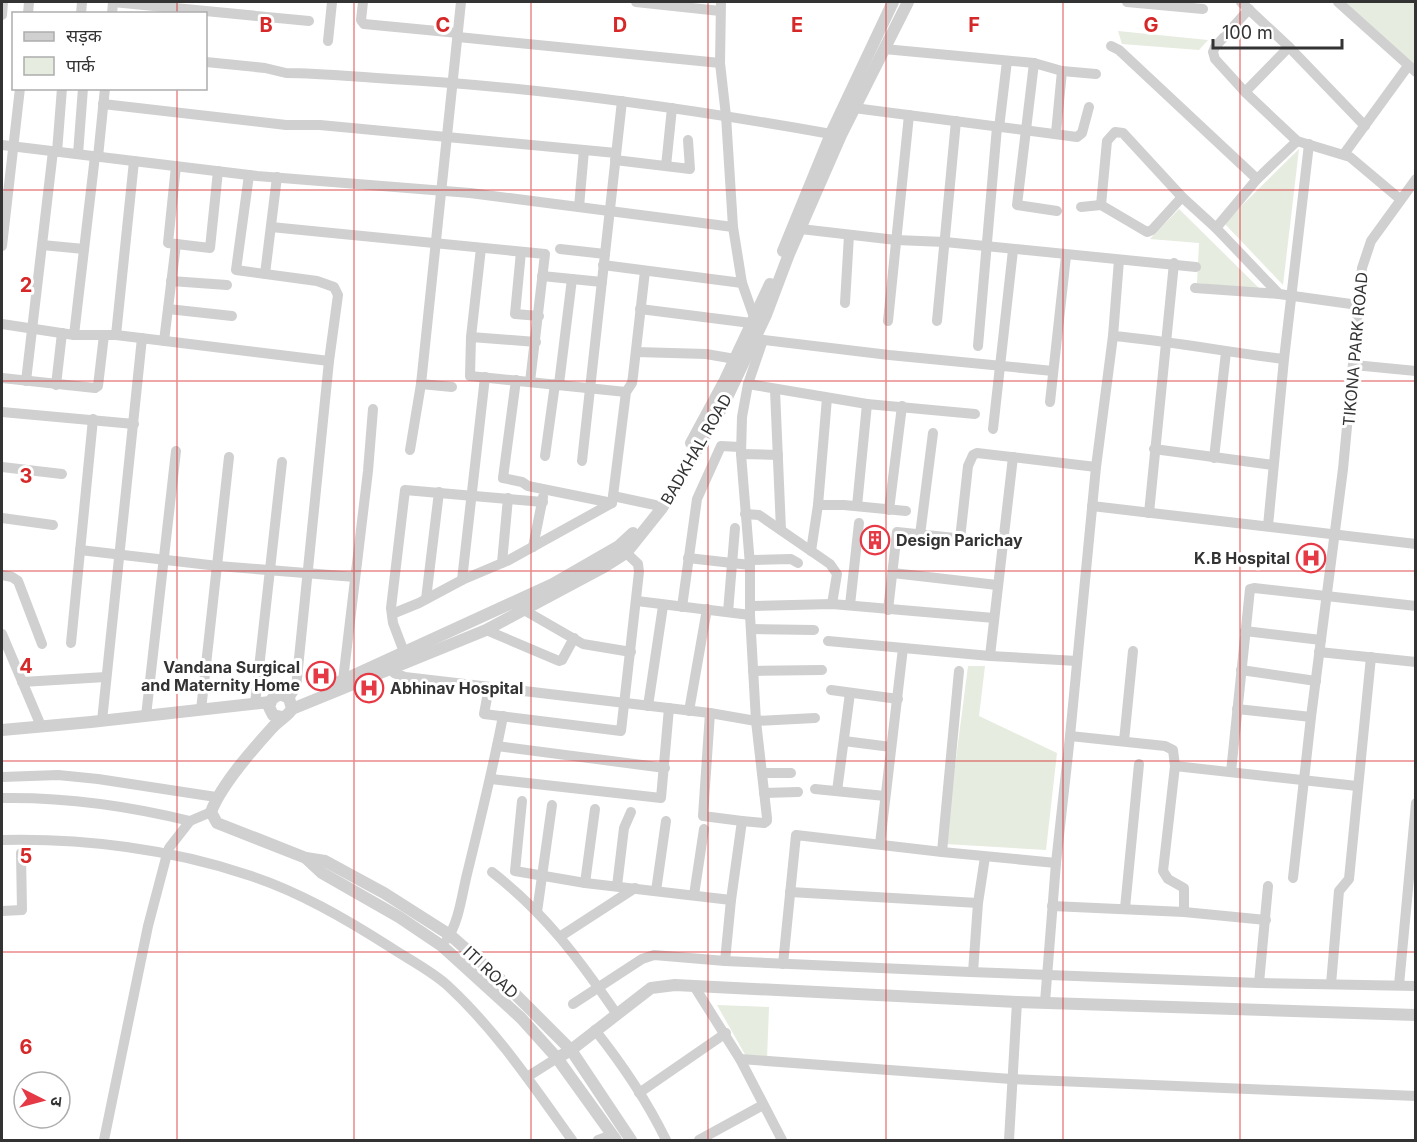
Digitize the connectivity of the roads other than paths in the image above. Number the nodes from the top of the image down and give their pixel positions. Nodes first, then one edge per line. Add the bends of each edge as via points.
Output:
1 (3, 2) edge
2 (113, 2) edge
3 (332, 2) edge
4 (363, 2) edge
5 (461, 2) edge
6 (636, 2) edge
7 (893, 2) edge
8 (908, 2) edge
9 (1127, 2) edge
10 (1338, 2) edge
11 (1167, 4) edge
12 (1245, 5) edge
13 (721, 7) edge
14 (1203, 9) dead end
15 (2, 15) edge
16 (309, 21) dead end
17 (458, 35) junction
18 (328, 41) dead end
19 (1110, 46) dead end
20 (1288, 47) junction
21 (884, 49) junction
22 (1007, 61) junction
23 (207, 62) edge
24 (720, 63) junction
25 (1034, 63) junction
26 (1412, 69) edge
27 (1062, 71) junction
28 (1096, 74) dead end
29 (453, 82) junction
30 (20, 90) edge
31 (62, 90) edge
32 (83, 90) edge
33 (105, 90) edge
34 (1245, 92) junction
35 (622, 101) junction
36 (103, 104) junction
37 (1089, 107) dead end
38 (672, 108) junction
39 (854, 108) junction
40 (909, 115) junction
41 (726, 116) junction
42 (956, 121) junction
43 (1365, 126) junction
44 (998, 128) junction
45 (1026, 131) junction
46 (1056, 133) junction
47 (831, 134) junction
48 (447, 137) junction
49 (688, 140) dead end
50 (1297, 141) junction
51 (1309, 144) junction
52 (2, 145) edge
53 (14, 147) junction
54 (584, 150) junction
55 (55, 152) junction
56 (78, 154) junction
57 (1344, 154) junction
58 (96, 157) junction
59 (615, 157) junction
60 (134, 161) junction
61 (177, 166) junction
62 (666, 166) junction
63 (218, 171) junction
64 (249, 175) junction
65 (277, 177) junction
66 (1257, 179) junction
67 (1416, 179) edge
68 (442, 191) junction
69 (1182, 197) junction
70 (1400, 199) junction
71 (1101, 205) junction
72 (579, 207) junction
73 (1082, 207) dead end
74 (1057, 211) dead end
75 (609, 212) junction
76 (733, 226) junction
77 (271, 227) junction
78 (1216, 228) junction
79 (796, 229) junction
80 (849, 236) junction
81 (896, 240) junction
82 (945, 243) junction
83 (176, 244) junction
84 (436, 244) junction
85 (42, 245) junction
86 (2, 246) edge
87 (986, 246) junction
88 (481, 248) junction
89 (84, 249) junction
90 (560, 249) dead end
91 (1013, 250) junction
92 (521, 252) junction
93 (605, 254) junction
94 (1066, 255) junction
95 (1119, 260) junction
96 (1174, 263) junction
97 (603, 265) junction
98 (1196, 267) dead end
99 (645, 271) junction
100 (265, 274) junction
101 (542, 276) junction
102 (572, 279) junction
103 (171, 280) junction
104 (602, 282) junction
105 (742, 283) junction
106 (227, 285) dead end
107 (1195, 288) dead end
108 (1279, 294) junction
109 (1292, 296) junction
110 (845, 303) dead end
111 (1358, 305) junction
112 (168, 309) junction
113 (640, 309) junction
114 (232, 316) dead end
115 (539, 316) junction
116 (753, 320) junction
117 (888, 321) dead end
118 (937, 321) dead end
119 (2, 324) edge
120 (32, 327) junction
121 (62, 333) junction
122 (74, 335) junction
123 (104, 335) junction
124 (116, 335) junction
125 (1113, 336) junction
126 (471, 337) junction
127 (142, 338) junction
128 (754, 339) junction
129 (164, 340) junction
130 (1165, 341) junction
131 (536, 342) junction
132 (978, 346) dead end
133 (636, 352) junction
134 (1226, 352) junction
135 (735, 359) junction
136 (1284, 359) junction
137 (329, 361) junction
138 (1001, 365) junction
139 (1354, 365) junction
140 (1053, 371) junction
141 (1416, 371) edge
142 (485, 377) junction
143 (2, 378) edge
144 (516, 380) junction
145 (26, 381) junction
146 (530, 382) junction
147 (422, 384) junction
148 (557, 384) junction
149 (748, 384) junction
150 (56, 385) junction
151 (452, 387) dead end
152 (590, 387) junction
153 (775, 390) junction
154 (626, 392) junction
155 (827, 398) junction
156 (1050, 402) dead end
157 (867, 404) junction
158 (902, 406) junction
159 (373, 410) dead end
160 (2, 412) edge
161 (975, 414) dead end
162 (93, 419) junction
163 (134, 424) junction
164 (993, 429) dead end
165 (933, 433) dead end
166 (1154, 449) junction
167 (410, 450) dead end
168 (740, 450) junction
169 (176, 451) dead end
170 (778, 455) junction
171 (545, 456) dead end
172 (230, 457) dead end
173 (1013, 457) junction
174 (1214, 458) junction
175 (582, 461) dead end
176 (282, 462) dead end
177 (1273, 465) junction
178 (2, 467) edge
179 (1096, 467) junction
180 (62, 474) dead end
181 (545, 488) junction
182 (439, 492) junction
183 (471, 495) junction
184 (508, 498) junction
185 (612, 500) junction
186 (543, 502) junction
187 (655, 505) junction
188 (818, 505) junction
189 (857, 506) junction
190 (1092, 506) junction
191 (889, 510) junction
192 (906, 511) dead end
193 (1149, 513) junction
194 (745, 514) junction
195 (2, 518) edge
196 (859, 523) dead end
197 (53, 525) dead end
198 (1268, 526) junction
199 (735, 528) dead end
200 (781, 530) junction
201 (1334, 534) junction
202 (920, 535) junction
203 (960, 539) junction
204 (1003, 543) junction
205 (1416, 543) edge
206 (533, 547) junction
207 (622, 549) junction
208 (80, 550) junction
209 (811, 551) junction
210 (119, 556) junction
211 (688, 558) junction
212 (164, 561) junction
213 (750, 562) junction
214 (502, 563) junction
215 (732, 563) junction
216 (798, 563) dead end
217 (218, 566) junction
218 (271, 568) junction
219 (308, 572) junction
220 (893, 573) junction
221 (2, 575) edge
222 (355, 577) junction
223 (462, 580) junction
224 (997, 585) junction
225 (1326, 597) junction
226 (426, 599) junction
227 (637, 602) junction
228 (512, 603) junction
229 (832, 604) junction
230 (850, 605) junction
231 (663, 606) junction
232 (1416, 606) edge
233 (682, 607) junction
234 (706, 609) junction
235 (523, 610) junction
236 (751, 610) junction
237 (888, 610) junction
238 (728, 612) junction
239 (392, 614) junction
240 (994, 618) junction
241 (751, 629) junction
242 (486, 630) junction
243 (814, 630) dead end
244 (1245, 631) junction
245 (2, 634) edge
246 (573, 638) junction
247 (1321, 640) junction
248 (828, 641) dead end
249 (71, 643) dead end
250 (42, 644) dead end
251 (903, 648) junction
252 (1133, 651) dead end
253 (404, 652) junction
254 (631, 652) junction
255 (1319, 652) junction
256 (990, 656) junction
257 (1371, 657) junction
258 (1077, 661) junction
259 (1416, 662) edge
260 (388, 665) junction
261 (822, 670) dead end
262 (1241, 670) junction
263 (753, 671) junction
264 (959, 671) dead end
265 (106, 677) junction
266 (343, 680) junction
267 (1316, 681) junction
268 (22, 682) junction
269 (489, 687) junction
270 (831, 690) dead end
271 (850, 693) junction
272 (898, 699) junction
273 (270, 702) junction
274 (291, 703) junction
275 (624, 703) junction
276 (255, 704) junction
277 (648, 706) junction
278 (669, 708) junction
279 (1237, 709) junction
280 (201, 710) junction
281 (690, 711) junction
282 (710, 713) junction
283 (146, 716) junction
284 (503, 716) junction
285 (282, 717) junction
286 (1311, 717) junction
287 (815, 718) dead end
288 (102, 721) junction
289 (756, 722) junction
290 (41, 726) junction
291 (2, 730) edge
292 (1071, 736) junction
293 (844, 741) junction
294 (1124, 741) junction
295 (497, 746) junction
296 (891, 747) junction
297 (1139, 764) dead end
298 (1175, 766) junction
299 (665, 768) junction
300 (1231, 772) junction
301 (762, 773) junction
302 (791, 773) dead end
303 (2, 777) edge
304 (490, 779) junction
305 (1304, 780) junction
306 (1357, 786) junction
307 (816, 789) dead end
308 (837, 791) junction
309 (798, 792) dead end
310 (764, 794) junction
311 (885, 796) junction
312 (216, 797) junction
313 (2, 798) edge
314 (661, 798) junction
315 (522, 801) dead end
316 (1416, 803) edge
317 (552, 805) dead end
318 (595, 809) dead end
319 (661, 809) dead end
320 (631, 812) dead end
321 (214, 818) junction
322 (190, 821) junction
323 (666, 821) dead end
324 (742, 822) junction
325 (704, 829) dead end
326 (2, 840) edge
327 (880, 844) junction
328 (942, 852) junction
329 (21, 853) dead end
330 (167, 854) junction
331 (985, 857) junction
332 (306, 858) junction
333 (1056, 863) junction
334 (492, 872) dead end
335 (515, 872) junction
336 (544, 876) junction
337 (1293, 878) dead end
338 (585, 883) junction
339 (617, 886) junction
340 (1268, 886) dead end
341 (513, 888) junction
342 (635, 888) junction
343 (656, 891) junction
344 (790, 892) junction
345 (694, 895) junction
346 (1411, 898) edge
347 (731, 900) junction
348 (978, 903) junction
349 (1052, 906) junction
350 (1125, 908) junction
351 (2, 911) edge
352 (537, 912) junction
353 (1184, 912) junction
354 (1266, 920) junction
355 (450, 934) junction
356 (561, 936) junction
357 (442, 946) junction
358 (725, 961) junction
359 (783, 964) junction
360 (973, 972) junction
361 (1046, 974) junction
362 (1259, 983) junction
363 (1331, 984) junction
364 (1399, 985) junction
365 (597, 986) junction
366 (694, 986) junction
367 (1416, 986) edge
368 (1017, 1002) junction
369 (1045, 1002) junction
370 (573, 1004) dead end
371 (616, 1013) junction
372 (1416, 1015) edge
373 (595, 1030) junction
374 (726, 1034) junction
375 (571, 1050) junction
376 (556, 1058) junction
377 (740, 1059) junction
378 (526, 1077) junction
379 (1011, 1079) junction
380 (639, 1093) junction
381 (1416, 1096) edge
382 (763, 1105) junction
383 (614, 1138) edge
384 (104, 1140) edge
385 (572, 1140) edge
386 (598, 1140) edge
387 (632, 1140) edge
388 (666, 1140) edge
389 (699, 1140) edge
390 (782, 1140) edge
391 (1009, 1140) edge

1 - 15 street
2 - 16 street
3 - 18 street
4 - 17 street via 364,24
5 - 17 street
6 - 13 street
7 - 47 street, BADKHAL ROAD
8 - 21 street, BADKHAL ROAD
9 - 11 street
10 - 26 street
11 - 14 street
12 - 20 street
12 - 34 street via 1213,52
13 - 24 street
17 - 24 street
17 - 29 street
19 - 66 street via 1119,50
20 - 34 street
20 - 43 street
21 - 22 street
21 - 39 street, BADKHAL ROAD
22 - 25 street
22 - 44 street
23 - 29 street via 286,73
24 - 41 street
25 - 27 street
25 - 45 street
26 - 43 street
27 - 28 street
27 - 46 street
29 - 35 street
29 - 48 street
30 - 53 street
31 - 55 street
32 - 56 street
33 - 36 street
34 - 50 street
35 - 38 street
35 - 59 street
36 - 48 street via 286,125
36 - 58 street
37 - 46 street via 1082,133 1077,137
38 - 41 street
38 - 62 street
39 - 40 street
39 - 79 street, BADKHAL ROAD
40 - 42 street
40 - 81 street
41 - 47 street
41 - 76 street
42 - 44 street
42 - 82 street
43 - 57 street
44 - 45 street
44 - 87 street
45 - 46 street
45 - 74 street via 1017,206
47 - 79 street, BADKHAL ROAD
48 - 54 street
48 - 68 street
49 - 62 street via 690,169
50 - 51 street
50 - 66 street
51 - 57 street
51 - 109 street
52 - 53 street
53 - 55 street
53 - 86 street
54 - 59 street
54 - 72 street
55 - 56 street
55 - 85 street
56 - 58 street
57 - 70 street
58 - 60 street
58 - 89 street
59 - 62 street
59 - 75 street
60 - 61 street
60 - 124 street
61 - 63 street
61 - 83 street via 168,243
63 - 64 street
63 - 83 street via 210,248
64 - 65 street
64 - 100 street via 236,270
65 - 68 street
65 - 77 street
66 - 78 street
67 - 70 street, TIKONA PARK ROAD
68 - 72 street
68 - 84 street
69 - 71 street via 1147,232
69 - 71 street via 1125,135 1115,132 1107,141
69 - 78 street
70 - 111 street, TIKONA PARK ROAD via 1368,247
71 - 73 street
72 - 75 street
75 - 76 street
75 - 93 street
76 - 105 street
77 - 84 street
77 - 100 street
78 - 108 street
79 - 80 street
79 - 116 street, BADKHAL ROAD
79 - 128 street, BADKHAL ROAD
80 - 81 street
80 - 110 street
81 - 82 street
81 - 117 street
82 - 87 street
82 - 118 street
83 - 103 street
84 - 88 street
84 - 147 street
85 - 89 street
85 - 120 street
87 - 91 street
87 - 132 street
88 - 92 street
88 - 126 street
89 - 122 street
90 - 93 street
91 - 94 street
91 - 138 street
92 - 101 street via 545,254
92 - 115 street via 515,314
93 - 97 street
94 - 95 street
94 - 140 street
95 - 96 street
95 - 125 street
96 - 98 street
96 - 130 street
97 - 99 street
97 - 104 street
99 - 105 street
99 - 113 street
100 - 137 street via 317,281 337,290
101 - 102 street
101 - 115 street
102 - 104 street
102 - 148 street
103 - 106 street
103 - 112 street
104 - 152 street
105 - 116 street
107 - 108 street
108 - 109 street
109 - 111 street
109 - 136 street
111 - 139 street, TIKONA PARK ROAD
112 - 114 street
112 - 129 street
113 - 116 street
113 - 133 street
115 - 131 street
116 - 128 street, BADKHAL ROAD
119 - 120 street
120 - 121 street
120 - 145 street
121 - 122 street
121 - 150 street
122 - 123 street
123 - 124 street
123 - 150 street via 98,386 92,389
124 - 127 street
125 - 130 street
125 - 179 street
126 - 131 street
126 - 142 street via 470,376
127 - 129 street
127 - 163 street
128 - 135 street, BADKHAL ROAD
128 - 138 street
128 - 149 street
128 - 207 street, BADKHAL ROAD via 723,406 662,508
129 - 137 street
130 - 134 street
130 - 166 street
131 - 146 street
133 - 135 street
133 - 154 street via 632,383
134 - 136 street
134 - 174 street
135 - 187 street, BADKHAL ROAD
136 - 177 street
137 - 219 street
138 - 140 street
138 - 164 street
139 - 141 street
139 - 201 street, TIKONA PARK ROAD
140 - 156 street
142 - 144 street
142 - 183 street
143 - 145 street
144 - 146 street
144 - 181 street via 503,478
145 - 150 street
146 - 148 street
147 - 151 street
147 - 167 street
148 - 152 street
148 - 171 street
149 - 153 street
149 - 168 street
152 - 154 street
152 - 175 street
153 - 155 street
153 - 170 street
154 - 185 street
155 - 157 street
155 - 188 street
157 - 158 street
157 - 189 street
158 - 161 street
158 - 191 street
159 - 222 street
160 - 162 street
162 - 163 street
162 - 208 street
163 - 210 street
165 - 202 street
166 - 174 street
166 - 193 street
168 - 170 street
168 - 194 street
168 - 211 street via 721,446 697,499
169 - 212 street
170 - 200 street
172 - 217 street
173 - 179 street
173 - 203 street via 973,455 968,466
173 - 204 street
174 - 177 street
176 - 218 street
177 - 198 street
178 - 180 street
179 - 190 street
181 - 185 street
181 - 186 street
182 - 183 street
182 - 226 street
182 - 239 street via 405,490
183 - 184 street
183 - 223 street
184 - 186 street
184 - 214 street
185 - 187 street
185 - 206 street
186 - 206 street
187 - 207 street, BADKHAL ROAD
188 - 189 street
188 - 209 street
189 - 191 street
190 - 193 street
190 - 258 street
191 - 192 street
193 - 198 street
194 - 200 street via 759,514
194 - 213 street
195 - 197 street
196 - 230 street
198 - 201 street
199 - 215 street
200 - 209 street
201 - 205 street
201 - 225 street, TIKONA PARK ROAD
202 - 203 street
202 - 220 street via 897,532
203 - 204 street
204 - 224 street
206 - 214 street
207 - 227 street via 638,564
207 - 228 street, BADKHAL ROAD
207 - 235 street, BADKHAL ROAD via 604,567
208 - 210 street
208 - 249 street
209 - 229 street via 836,571
210 - 212 street
210 - 265 street
211 - 215 street
211 - 233 street
212 - 217 street
212 - 283 street
213 - 215 street
213 - 216 street via 791,559
213 - 236 street
214 - 223 street
215 - 238 street
217 - 218 street
217 - 280 street
218 - 219 street
218 - 276 street
219 - 222 street
219 - 274 street via 296,688
220 - 224 street
220 - 237 street
221 - 250 street via 18,581
222 - 266 street
223 - 226 street
224 - 240 street
225 - 232 street
225 - 244 street via 1252,588
225 - 247 street, TIKONA PARK ROAD
226 - 239 street
227 - 231 street
227 - 254 street
228 - 235 street
228 - 253 street, BADKHAL ROAD
229 - 230 street
229 - 236 street
230 - 237 street
231 - 233 street
231 - 277 street
233 - 234 street
234 - 238 street
234 - 281 street
235 - 242 street, BADKHAL ROAD
235 - 246 street
236 - 238 street
236 - 241 street
237 - 240 street
239 - 253 street
240 - 256 street
241 - 243 street
241 - 263 street
242 - 246 street via 556,661 562,660
242 - 260 street, BADKHAL ROAD
244 - 247 street
244 - 262 street
245 - 268 street
246 - 254 street via 583,644
247 - 255 street, TIKONA PARK ROAD
248 - 251 street
251 - 256 street
251 - 272 street
252 - 294 street
253 - 260 street, BADKHAL ROAD
254 - 275 street
255 - 257 street
255 - 267 street, TIKONA PARK ROAD
256 - 258 street
257 - 259 street
257 - 306 street
258 - 292 street
260 - 266 street, BADKHAL ROAD
260 - 269 street via 399,676
260 - 274 street, BADKHAL ROAD
261 - 263 street
262 - 267 street
262 - 279 street
263 - 289 street
264 - 328 street
265 - 268 street
265 - 288 street
266 - 274 street, BADKHAL ROAD
267 - 286 street, TIKONA PARK ROAD
268 - 290 street
269 - 275 street
269 - 284 street via 484,714
270 - 271 street
271 - 272 street
271 - 293 street
272 - 296 street
273 - 274 street via 280,694
273 - 276 street
273 - 285 street via 273,715
274 - 285 street via 290,713
275 - 277 street
275 - 284 street via 621,731
276 - 280 street
277 - 278 street
278 - 281 street
278 - 299 street
279 - 286 street
279 - 300 street
280 - 283 street
281 - 282 street
282 - 289 street
282 - 324 street via 704,816
283 - 288 street
284 - 295 street
285 - 312 street
286 - 305 street, TIKONA PARK ROAD
287 - 289 street
288 - 290 street
289 - 301 street
290 - 291 street
292 - 294 street
292 - 333 street
293 - 296 street
293 - 308 street
294 - 298 street via 1169,747 1175,753
295 - 299 street
295 - 304 street
296 - 311 street
297 - 350 street
298 - 300 street
298 - 353 street via 1163,871 1168,879 1184,888
299 - 314 street
300 - 305 street
301 - 302 street
301 - 310 street
303 - 312 street via 68,776
304 - 314 street
304 - 355 street
305 - 306 street
305 - 337 street, TIKONA PARK ROAD
306 - 363 street via 1349,879 1339,891
307 - 308 street
308 - 311 street
309 - 310 street
310 - 324 street via 767,821
311 - 327 street
312 - 321 street
313 - 322 street via 125,807
314 - 319 street
315 - 335 street
316 - 346 street
317 - 336 street
318 - 338 street
320 - 339 street via 624,828
321 - 322 street
321 - 332 street, ITI ROAD
322 - 330 street
323 - 343 street
324 - 347 street
325 - 345 street
326 - 330 street via 97,843
327 - 328 street
327 - 344 street via 796,835
328 - 331 street
329 - 351 street via 21,910
330 - 378 street via 249,875 306,899 369,934 446,984
330 - 384 street via 148,926
331 - 333 street
331 - 348 street
332 - 355 street, ITI ROAD via 325,861 375,887
332 - 357 street, ITI ROAD via 322,873
333 - 349 street
334 - 341 street
335 - 336 street
335 - 341 street
336 - 338 street
336 - 352 street
338 - 339 street
339 - 342 street
340 - 354 street
341 - 352 street
342 - 343 street
342 - 356 street
343 - 345 street
344 - 348 street
344 - 359 street
345 - 347 street
346 - 364 street
347 - 358 street
348 - 360 street
349 - 350 street
349 - 361 street
350 - 353 street
352 - 356 street
353 - 354 street
354 - 362 street
355 - 357 street
355 - 375 street, ITI ROAD
356 - 365 street
357 - 376 street, ITI ROAD via 521,1018
358 - 359 street
358 - 365 street via 654,955
359 - 360 street
360 - 361 street
361 - 362 street
361 - 369 street
362 - 363 street
363 - 364 street
364 - 367 street
365 - 370 street
365 - 371 street
366 - 368 street
366 - 371 street via 651,988
366 - 374 street
368 - 369 street
368 - 379 street
369 - 372 street
371 - 373 street
373 - 375 street
373 - 380 street
374 - 377 street
374 - 380 street
375 - 376 street
375 - 387 street, ITI ROAD
376 - 378 street
376 - 383 street, ITI ROAD
377 - 379 street
377 - 382 street
378 - 385 street
379 - 381 street
379 - 391 street
380 - 388 street
382 - 389 street
382 - 390 street
383 - 386 street

